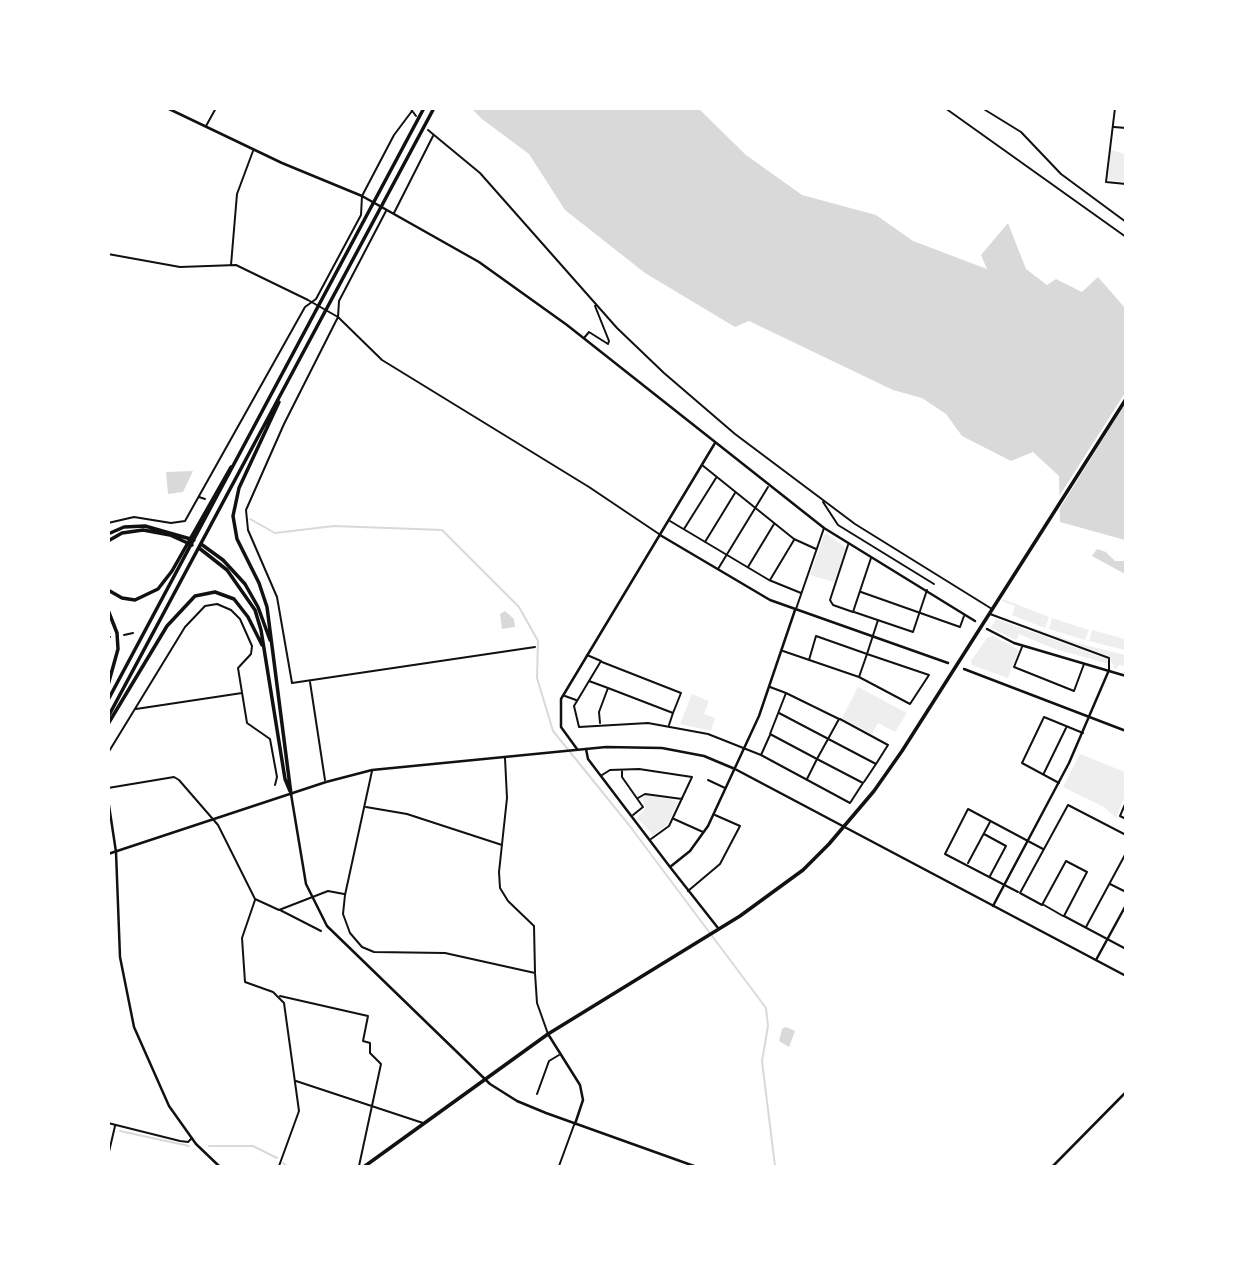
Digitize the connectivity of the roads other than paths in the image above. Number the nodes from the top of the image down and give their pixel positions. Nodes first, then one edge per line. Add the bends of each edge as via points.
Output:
1 (167, 108) edge
2 (216, 108) edge
3 (424, 108) edge
4 (945, 108) edge
5 (982, 108) edge
6 (1115, 108) edge
7 (411, 110) edge
8 (433, 111) edge
9 (416, 116) dead end
10 (206, 126) junction
11 (1113, 127) junction
12 (1125, 128) edge
13 (428, 130) dead end
14 (433, 136) junction
15 (254, 150) junction
16 (1125, 184) edge
17 (362, 196) junction
18 (387, 209) junction
19 (394, 213) junction
20 (1125, 222) edge
21 (1125, 237) edge
22 (108, 254) edge
23 (231, 265) junction
24 (313, 303) junction
25 (594, 304) junction
26 (338, 317) junction
27 (584, 339) junction
28 (293, 371) junction
29 (1125, 399) edge
30 (251, 407) junction
31 (257, 410) dead end
32 (279, 421) dead end
33 (284, 424) junction
34 (715, 443) junction
35 (702, 466) junction
36 (716, 477) junction
37 (769, 486) junction
38 (735, 492) junction
39 (198, 496) junction
40 (820, 498) junction
41 (205, 499) dead end
42 (756, 508) junction
43 (239, 516) dead end
44 (246, 520) junction
45 (669, 520) junction
46 (108, 523) edge
47 (775, 523) junction
48 (824, 528) junction
49 (684, 529) junction
50 (108, 534) edge
51 (660, 535) junction
52 (794, 539) junction
53 (108, 541) edge
54 (705, 542) junction
55 (849, 544) junction
56 (816, 549) junction
57 (184, 555) junction
58 (727, 555) junction
59 (872, 557) junction
60 (748, 568) junction
61 (718, 570) junction
62 (769, 580) junction
63 (934, 584) dead end
64 (108, 590) edge
65 (927, 590) junction
66 (860, 591) junction
67 (801, 593) junction
68 (993, 607) junction
69 (108, 610) edge
70 (795, 610) junction
71 (853, 612) junction
72 (919, 612) junction
73 (965, 614) junction
74 (989, 614) junction
75 (878, 620) junction
76 (975, 621) dead end
77 (185, 626) junction
78 (176, 627) dead end
79 (987, 629) dead end
80 (134, 633) dead end
81 (124, 635) dead end
82 (873, 637) junction
83 (1023, 646) junction
84 (535, 647) dead end
85 (273, 649) junction
86 (264, 650) junction
87 (782, 650) junction
88 (867, 654) junction
89 (587, 655) junction
90 (808, 660) junction
91 (601, 661) junction
92 (948, 663) dead end
93 (1084, 663) junction
94 (964, 669) dead end
95 (1109, 670) junction
96 (1125, 676) edge
97 (859, 677) junction
98 (310, 681) junction
99 (589, 681) junction
100 (108, 685) edge
101 (769, 687) junction
102 (608, 688) junction
103 (786, 692) junction
104 (243, 693) junction
105 (563, 695) junction
106 (108, 700) edge
107 (577, 700) junction
108 (1125, 705) edge
109 (135, 709) junction
110 (1125, 712) edge
111 (673, 713) junction
112 (778, 713) junction
113 (108, 717) edge
114 (1090, 717) junction
115 (839, 719) junction
116 (108, 724) edge
117 (600, 724) junction
118 (669, 725) junction
119 (1067, 727) junction
120 (1125, 731) edge
121 (1083, 733) junction
122 (770, 734) junction
123 (828, 739) junction
124 (745, 747) junction
125 (586, 749) junction
126 (575, 750) junction
127 (108, 753) edge
128 (761, 755) junction
129 (505, 756) junction
130 (817, 759) junction
131 (876, 764) junction
132 (622, 769) junction
133 (735, 769) junction
134 (372, 770) junction
135 (1044, 775) junction
136 (601, 776) junction
137 (807, 779) junction
138 (708, 780) dead end
139 (326, 782) junction
140 (863, 783) junction
141 (1059, 783) junction
142 (275, 785) dead end
143 (108, 788) edge
144 (726, 788) junction
145 (291, 794) junction
146 (637, 798) junction
147 (108, 799) edge
148 (682, 799) junction
149 (1125, 802) edge
150 (365, 807) junction
151 (714, 814) junction
152 (631, 816) junction
153 (673, 818) junction
154 (1125, 819) edge
155 (213, 820) junction
156 (990, 821) junction
157 (845, 827) junction
158 (704, 833) junction
159 (984, 834) junction
160 (1125, 835) edge
161 (649, 840) junction
162 (1028, 841) junction
163 (502, 846) junction
164 (1044, 849) junction
165 (116, 852) junction
166 (1125, 853) edge
167 (108, 854) edge
168 (967, 865) junction
169 (670, 867) junction
170 (989, 877) junction
171 (1109, 883) junction
172 (1005, 885) junction
173 (688, 891) junction
174 (1125, 892) edge
175 (1020, 893) junction
176 (345, 895) junction
177 (311, 898) junction
178 (255, 899) junction
179 (1042, 905) junction
180 (1125, 905) edge
181 (993, 906) junction
182 (279, 910) junction
183 (1064, 916) junction
184 (1086, 928) junction
185 (719, 930) junction
186 (321, 931) dead end
187 (1107, 939) junction
188 (1125, 949) edge
189 (1096, 960) junction
190 (536, 973) junction
191 (1125, 976) edge
192 (279, 996) junction
193 (548, 1034) junction
194 (559, 1055) junction
195 (295, 1081) junction
196 (1125, 1092) edge
197 (537, 1094) dead end
198 (374, 1105) junction
199 (108, 1123) edge
200 (424, 1124) junction
201 (575, 1124) junction
202 (115, 1125) junction
203 (192, 1138) junction
204 (108, 1156) edge
205 (1054, 1165) edge
206 (219, 1167) edge
207 (279, 1167) edge
208 (362, 1167) edge
209 (559, 1167) edge
210 (694, 1167) edge

1 - 10 street
2 - 10 street
3 - 57 main road
4 - 21 street
5 - 20 street via 1021,132 1061,174
6 - 11 street
7 - 9 street
7 - 17 street
8 - 28 main road
10 - 15 street
11 - 12 street
11 - 16 street via 1106,182
13 - 14 street
14 - 19 street
14 - 25 street via 480,173
15 - 17 street
15 - 23 street via 237,194
17 - 18 street
17 - 24 street via 361,215
18 - 19 street
18 - 26 street via 339,301
19 - 27 street via 479,262
22 - 23 street via 170,266
23 - 24 street
24 - 26 street
24 - 30 street via 305,307
25 - 27 street via 609,341 589,332
25 - 40 street via 674,382
26 - 33 street
26 - 51 street via 382,360
27 - 34 street
28 - 85 main road via 239,488 233,516 237,539 264,597
28 - 113 main road
29 - 68 main road
30 - 31 street
30 - 39 street
32 - 33 street
33 - 44 street via 251,493
34 - 35 street
34 - 37 street
35 - 36 street
35 - 45 street
36 - 38 street
36 - 49 street
37 - 42 street
37 - 48 street
38 - 42 street
38 - 54 street
39 - 41 street
39 - 46 street via 181,523 134,517
40 - 63 street via 838,525
40 - 68 street
42 - 47 street
42 - 58 street
43 - 44 street
44 - 98 street via 277,597 292,683
45 - 49 street
45 - 51 street
47 - 52 street
47 - 60 street
48 - 55 street
48 - 56 street
49 - 54 street
50 - 85 main road via 124,527 154,527 187,537 215,553 251,592
51 - 61 street
51 - 89 street
52 - 56 street
52 - 62 street
53 - 86 main road via 121,533 152,531 185,541 211,556 233,576 251,603
54 - 58 street
55 - 59 street
55 - 71 street via 830,600
56 - 67 street
57 - 64 main road via 148,596 129,600
57 - 106 main road
58 - 60 street
58 - 61 street
59 - 65 street
59 - 66 street
60 - 62 street
61 - 70 street
62 - 67 street
65 - 72 street
65 - 73 street
66 - 71 street
66 - 72 street
67 - 70 street
68 - 74 main road
69 - 100 main road via 118,649
70 - 82 street
70 - 87 street
71 - 75 street
72 - 73 street via 960,627
72 - 75 street via 913,632
73 - 76 street
74 - 95 street via 1110,658
74 - 157 main road via 919,725
75 - 82 street
77 - 78 street
77 - 104 street via 210,604 231,610 240,619 253,650 238,668
77 - 109 street
79 - 83 street
80 - 81 street
82 - 88 street
82 - 92 street
83 - 93 street
83 - 93 street via 1014,667 1074,691
84 - 98 street
85 - 145 main road
86 - 116 main road via 234,599 215,592 195,596 162,634
86 - 145 main road
87 - 90 street
87 - 101 street
88 - 90 street via 816,636
88 - 97 street
88 - 97 street via 929,675 910,704
89 - 91 street
89 - 105 street
90 - 97 street
91 - 99 street
91 - 111 street via 681,693
93 - 95 street
94 - 114 street
95 - 96 street
95 - 114 street
98 - 139 street
99 - 102 street
99 - 107 street
101 - 103 street
101 - 124 street
102 - 111 street
102 - 117 street via 598,712
103 - 112 street
103 - 115 street
104 - 109 street
104 - 142 street via 249,727 268,736 271,743
105 - 107 street
105 - 126 street via 559,719
107 - 117 street via 574,713 579,727
108 - 110 street
109 - 127 street
111 - 118 street
112 - 122 street
112 - 123 street
114 - 120 street
114 - 121 street
115 - 123 street
115 - 131 street via 888,745
117 - 118 street
118 - 124 street
119 - 121 street
119 - 135 street
119 - 135 street via 1044,717 1022,763
121 - 141 street
122 - 128 street
122 - 130 street
123 - 130 street
123 - 131 street
124 - 128 street
124 - 133 street
125 - 126 street
125 - 133 street via 662,748 704,756
125 - 136 street
126 - 129 street
128 - 137 street
129 - 134 street
129 - 163 street
130 - 137 street
130 - 140 street
131 - 140 street
132 - 136 street
132 - 146 street via 622,778
132 - 148 street via 692,777
133 - 144 street
133 - 157 street
134 - 139 street
134 - 150 street
135 - 141 street
136 - 152 street
137 - 140 street via 850,803
138 - 144 street
139 - 145 street
141 - 162 street
143 - 155 street via 174,777
144 - 151 street
145 - 155 street
145 - 177 street
146 - 148 street via 645,793
146 - 152 street via 643,807
147 - 165 street
148 - 153 street
149 - 154 street via 1120,816
150 - 163 street via 407,814
150 - 176 street
151 - 158 street
151 - 173 street via 740,826 720,864
152 - 161 street
153 - 158 street
153 - 161 street
155 - 165 street
155 - 178 street
156 - 159 street
156 - 162 street
156 - 168 street via 968,809 945,853
157 - 181 street
157 - 185 main road via 803,870
158 - 169 street via 691,851
159 - 168 street
159 - 170 street via 1006,846
160 - 164 street via 1068,805
161 - 169 street
162 - 164 street
162 - 172 street
163 - 190 street via 500,888 534,926
164 - 175 street
165 - 167 street
165 - 203 street via 120,957 134,1027 159,1085
166 - 171 street
168 - 170 street
169 - 173 street
170 - 172 street
171 - 174 street
171 - 184 street
172 - 175 street
172 - 181 street
173 - 185 street
175 - 179 street
176 - 177 street via 328,891
176 - 190 street via 343,914 350,933 362,947 374,952 445,953
177 - 182 street
177 - 201 street via 336,937 490,1084 517,1101
178 - 182 street
178 - 192 street via 242,938 246,982
179 - 183 street
179 - 183 street via 1066,861 1087,872
180 - 187 street
181 - 189 street
182 - 186 street
183 - 184 street
184 - 187 street
185 - 193 main road
187 - 188 street
187 - 189 street
189 - 191 street
190 - 193 street via 537,1003
192 - 195 street via 284,1003
192 - 198 street via 368,1016 363,1041 370,1042 370,1053 381,1065
193 - 194 street
193 - 200 main road
194 - 197 street via 549,1061
194 - 201 street via 582,1092
195 - 198 street
195 - 207 street via 299,1117
196 - 205 street
198 - 200 street
198 - 208 street
199 - 202 street
200 - 208 main road
201 - 209 street
201 - 210 street
202 - 203 street via 180,1141
202 - 204 street
203 - 206 street

